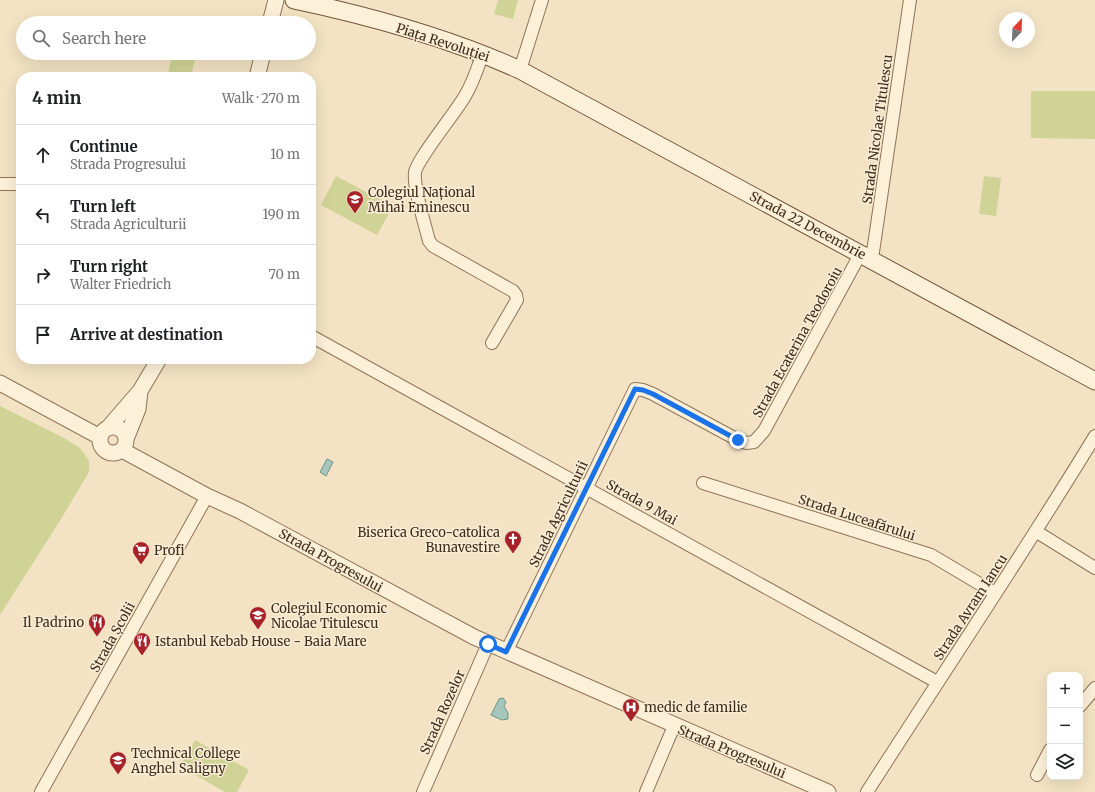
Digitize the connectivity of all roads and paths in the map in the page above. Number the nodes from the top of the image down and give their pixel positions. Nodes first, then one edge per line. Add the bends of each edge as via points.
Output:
1 (276, 0) edge
2 (294, 0) edge
3 (542, 0) edge
4 (910, 0) edge
5 (272, 16) edge
6 (483, 53) junction
7 (261, 60) edge
8 (520, 70) junction
9 (258, 72) edge
10 (0, 184) edge
11 (16, 184) edge
12 (864, 255) junction
13 (316, 339) edge
14 (492, 343) dead end
15 (156, 364) edge
16 (1095, 381) edge
17 (0, 383) edge
18 (635, 389) joint
19 (140, 391) junction
20 (104, 432) junction
21 (1095, 436) edge
22 (124, 444) junction
23 (703, 483) dead end
24 (586, 487) junction
25 (207, 496) junction
26 (1037, 532) junction
27 (1095, 568) edge
28 (995, 593) junction
29 (488, 644) junction
30 (506, 652) junction
31 (938, 682) junction
32 (1095, 688) edge
33 (1083, 702) edge
34 (674, 726) junction
35 (1047, 756) edge
36 (1037, 776) dead end
37 (41, 792) edge
38 (423, 792) edge
39 (646, 792) edge
40 (828, 792) edge
41 (867, 792) edge

1 - 5 street
2 - 6 main road, Piața Revoluției
3 - 8 street
4 - 12 street, Strada Nicolae Titulescu via 875,245 873,252
6 - 8 main road, Piața Revoluției
6 - 14 street via 466,94 415,175 429,241 433,246 516,295 517,300
7 - 9 street
8 - 12 main road, Strada 22 Decembrie
10 - 11 street
12 - 16 main road, Strada 22 Decembrie
12 - 18 street, Strada Ecaterina Teodoroiu via 857,260 764,431 754,442 738,440 653,394
13 - 24 street, Strada 9 Mai
15 - 19 street
17 - 20 street, Strada Progresului
18 - 24 street, Strada Agriculturii
19 - 20 street
19 - 22 street via 138,409
20 - 22 street, Strada Progresului via 120,429
20 - 22 street, Strada Progresului via 100,446 106,452 114,454
21 - 26 street, Strada Avram Iancu
22 - 25 street, Strada Progresului
23 - 28 street, Strada Luceafărului via 931,555
24 - 30 street, Strada Agriculturii
24 - 31 street, Strada 9 Mai
25 - 29 street, Strada Progresului via 240,511
25 - 37 street, Strada Școlii
26 - 27 street
26 - 28 street, Strada Avram Iancu
28 - 31 street, Strada Avram Iancu
29 - 30 street, Strada Progresului
29 - 38 street, Strada Rozelor
30 - 34 street, Strada Progresului
31 - 41 street, Strada Avram Iancu
32 - 33 street
34 - 39 street
34 - 40 street, Strada Progresului
35 - 36 street

